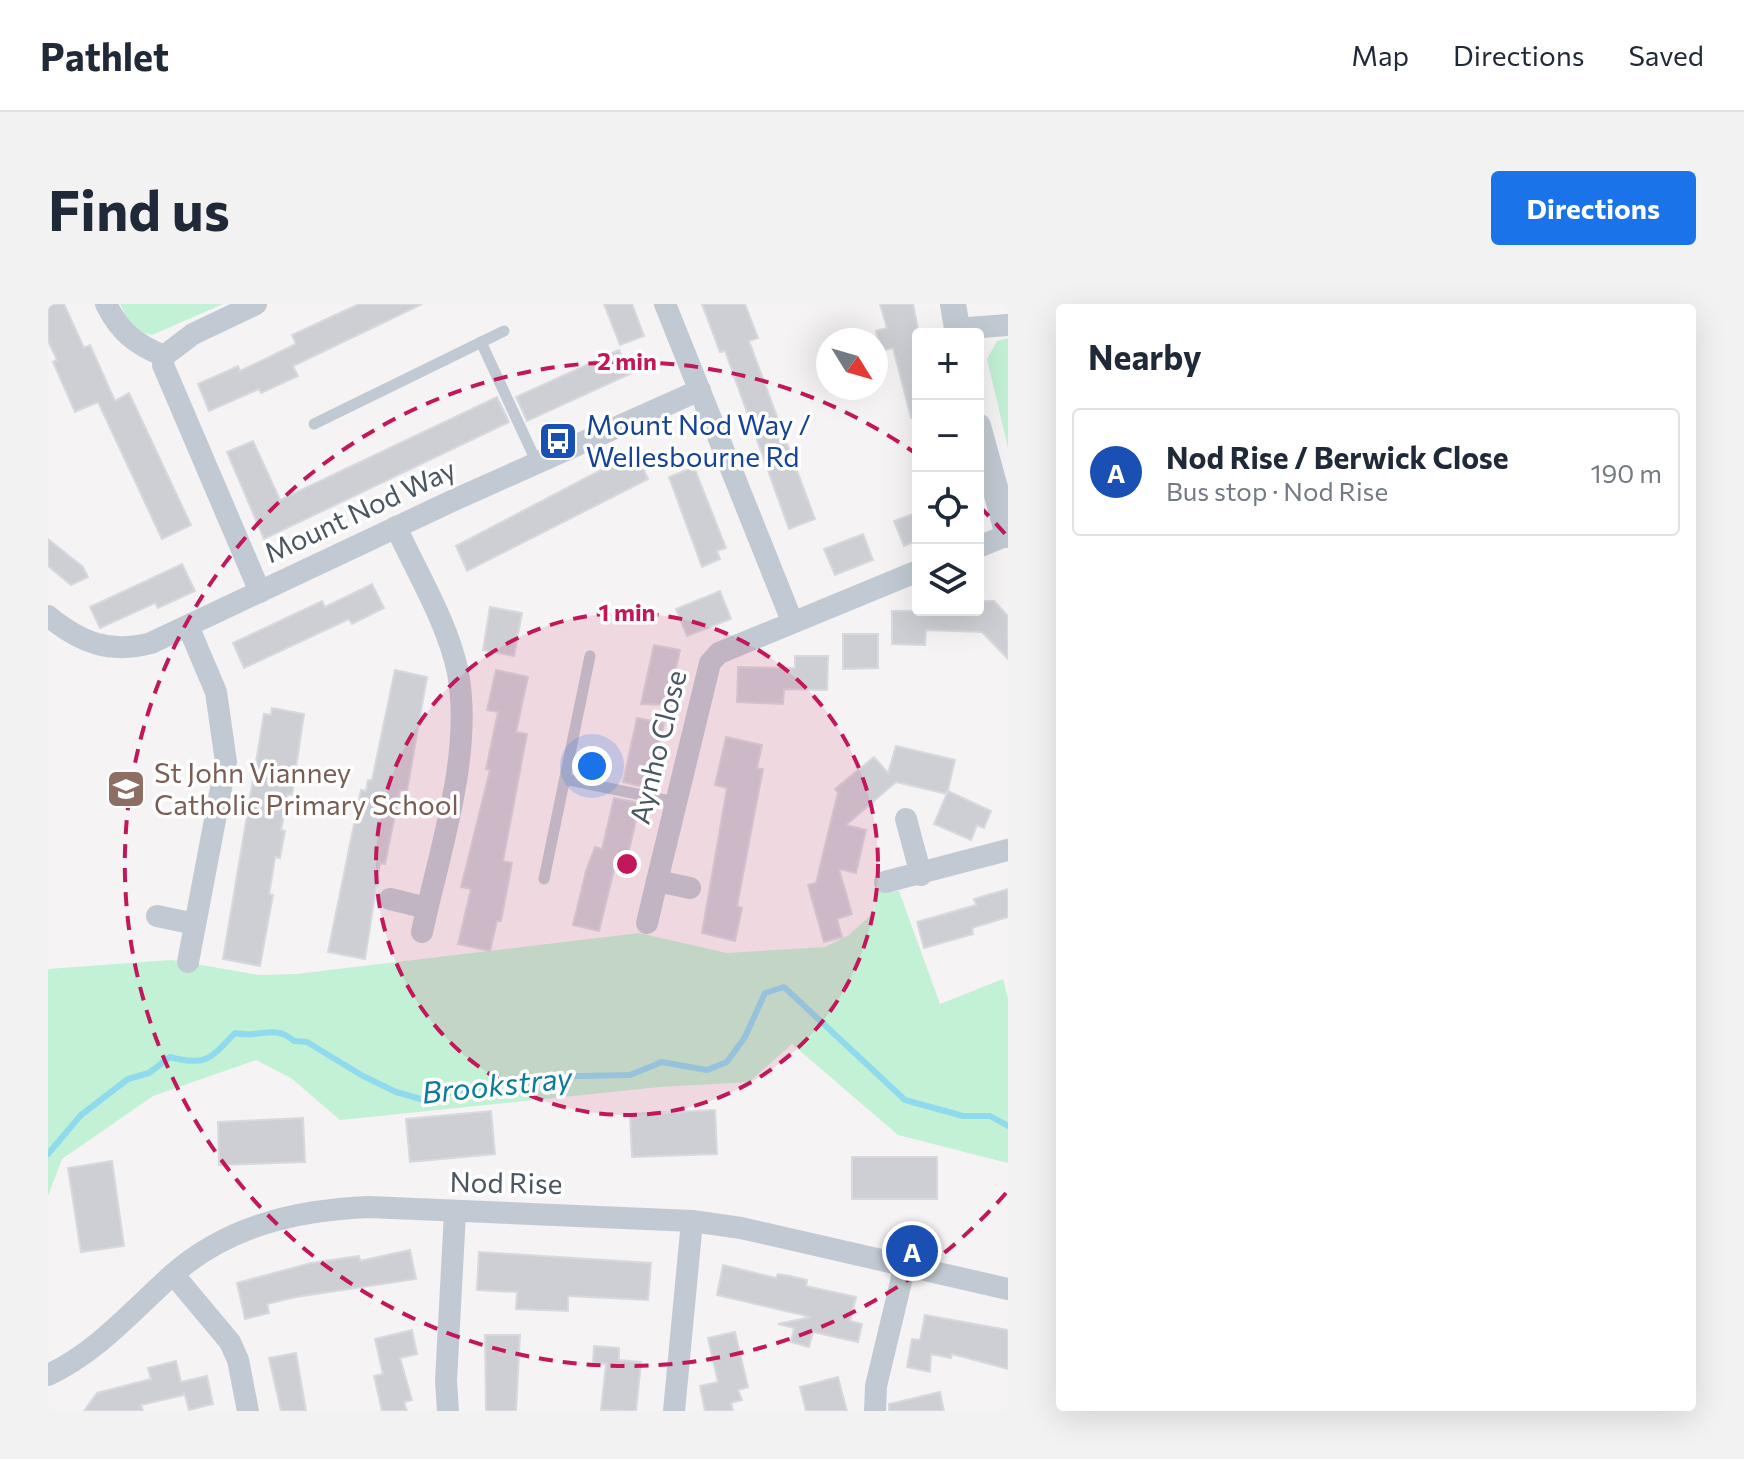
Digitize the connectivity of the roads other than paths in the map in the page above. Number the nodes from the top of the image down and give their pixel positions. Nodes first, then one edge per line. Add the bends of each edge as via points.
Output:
1 (106, 304) edge
2 (256, 304) edge
3 (665, 304) edge
4 (956, 322) edge
5 (1008, 325) edge
6 (504, 331) dead end
7 (481, 342) junction
8 (164, 356) junction
9 (700, 390) junction
10 (314, 424) dead end
11 (984, 448) edge
12 (537, 463) junction
13 (396, 527) junction
14 (1008, 535) edge
15 (984, 545) edge
16 (912, 573) edge
17 (260, 592) junction
18 (48, 616) edge
19 (792, 621) junction
20 (188, 626) junction
21 (590, 656) dead end
22 (565, 779) junction
23 (675, 802) junction
24 (906, 819) dead end
25 (1008, 850) edge
26 (921, 875) junction
27 (544, 879) dead end
28 (657, 881) junction
29 (885, 882) dead end
30 (690, 888) dead end
31 (390, 899) dead end
32 (427, 908) junction
33 (157, 916) dead end
34 (647, 923) dead end
35 (195, 924) junction
36 (422, 932) dead end
37 (188, 962) dead end
38 (455, 1213) junction
39 (692, 1221) junction
40 (905, 1265) junction
41 (173, 1274) junction
42 (1008, 1289) edge
43 (48, 1375) edge
44 (248, 1411) edge
45 (448, 1411) edge
46 (674, 1411) edge
47 (875, 1411) edge

1 - 8 street via 129,339
2 - 8 street via 193,334
3 - 9 street
4 - 5 street
6 - 7 lane
7 - 10 lane
7 - 12 lane
8 - 17 street via 167,377
9 - 12 street, Mount Nod Way
9 - 19 street
11 - 14 street
12 - 13 street, Mount Nod Way
13 - 17 street, Mount Nod Way
13 - 32 street via 450,643 463,708 462,746
14 - 15 street
16 - 19 street, Aynho Close
17 - 20 street, Mount Nod Way
18 - 20 street, Mount Nod Way via 75,637 110,648 151,643
19 - 23 street, Aynho Close via 719,653 710,663
20 - 35 street via 216,692 226,762
21 - 22 lane
22 - 23 lane
22 - 27 lane
23 - 28 street, Aynho Close
24 - 26 street
25 - 26 street
26 - 29 street
28 - 30 street
28 - 34 street, Aynho Close
31 - 32 street
32 - 36 street
33 - 35 street
35 - 37 street
38 - 39 street, Nod Rise
38 - 41 street, Nod Rise via 369,1207 281,1217 232,1237
38 - 45 street
39 - 40 street, Nod Rise
39 - 46 street
40 - 42 street, Nod Rise
40 - 47 street via 876,1386
41 - 43 street, Nod Rise via 83,1356
41 - 44 street via 230,1342

